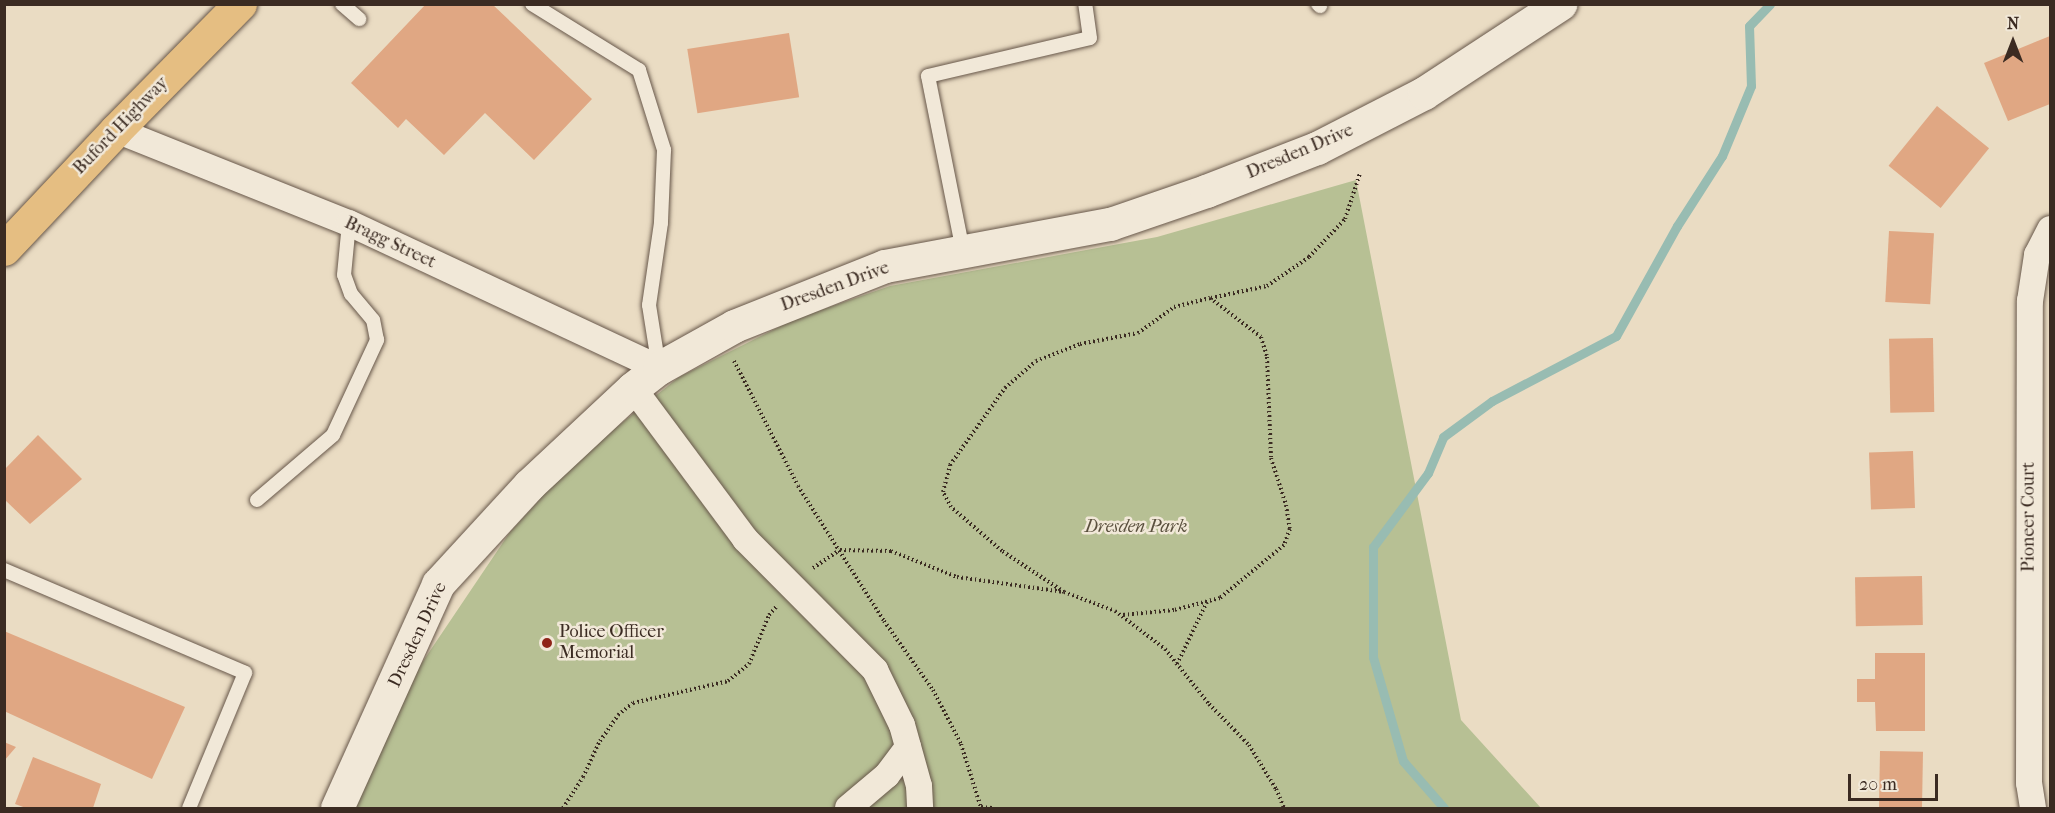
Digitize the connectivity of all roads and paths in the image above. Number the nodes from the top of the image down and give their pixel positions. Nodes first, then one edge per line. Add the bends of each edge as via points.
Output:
1 (240, 4) edge
2 (342, 4) edge
3 (532, 4) edge
4 (1085, 4) edge
5 (1560, 4) edge
6 (359, 19) dead end
7 (116, 130) junction
8 (1360, 173) dead end
9 (349, 223) junction
10 (2050, 229) edge
11 (4, 249) edge
12 (964, 253) junction
13 (1210, 298) junction
14 (723, 365) dead end
15 (659, 368) junction
16 (633, 388) junction
17 (257, 500) dead end
18 (840, 550) junction
19 (4, 570) edge
20 (809, 571) dead end
21 (1064, 592) junction
22 (1208, 601) junction
23 (781, 602) dead end
24 (1122, 615) junction
25 (1177, 664) junction
26 (908, 747) junction
27 (189, 808) edge
28 (337, 808) edge
29 (563, 808) edge
30 (848, 808) edge
31 (920, 808) edge
32 (981, 808) edge
33 (992, 808) edge
34 (1284, 808) edge
35 (2033, 808) edge

1 - 7 main road, Buford Highway
2 - 6 lane
3 - 15 lane via 639,70 664,150 661,223 649,305
4 - 12 lane via 1090,38 928,76
5 - 12 street, Dresden Drive via 1424,93 1317,148 1110,224
7 - 9 street, Bragg Street
7 - 11 main road, Buford Highway
8 - 13 path via 1345,219 1309,257 1267,286
9 - 15 street, Bragg Street
9 - 17 lane via 344,275 351,294 373,320 377,339 333,435
10 - 35 street, Pioneer Court via 2037,255 2030,301 2029,783
12 - 15 street, Dresden Drive via 885,266 734,327
13 - 21 path via 1173,308 1138,333 1080,344 1036,361 1005,388 950,465 943,492 951,507 1002,551
13 - 22 path via 1261,337 1267,357 1271,458 1290,529 1284,545 1264,564 1220,598
14 - 18 path via 733,359 798,486
15 - 16 street, Dresden Drive
16 - 26 street via 745,539 875,670 902,725
16 - 28 street, Dresden Drive via 529,485 438,584
18 - 20 path
18 - 21 path via 891,551 957,577
18 - 32 path via 933,690 961,744
19 - 27 lane via 245,673
21 - 24 path
22 - 24 path via 1174,610
22 - 25 path
23 - 29 path via 769,615 749,664 728,681 633,703 618,715
24 - 25 path via 1165,649
25 - 34 path via 1249,745
26 - 30 street via 887,775
26 - 31 street via 919,786
32 - 33 path

